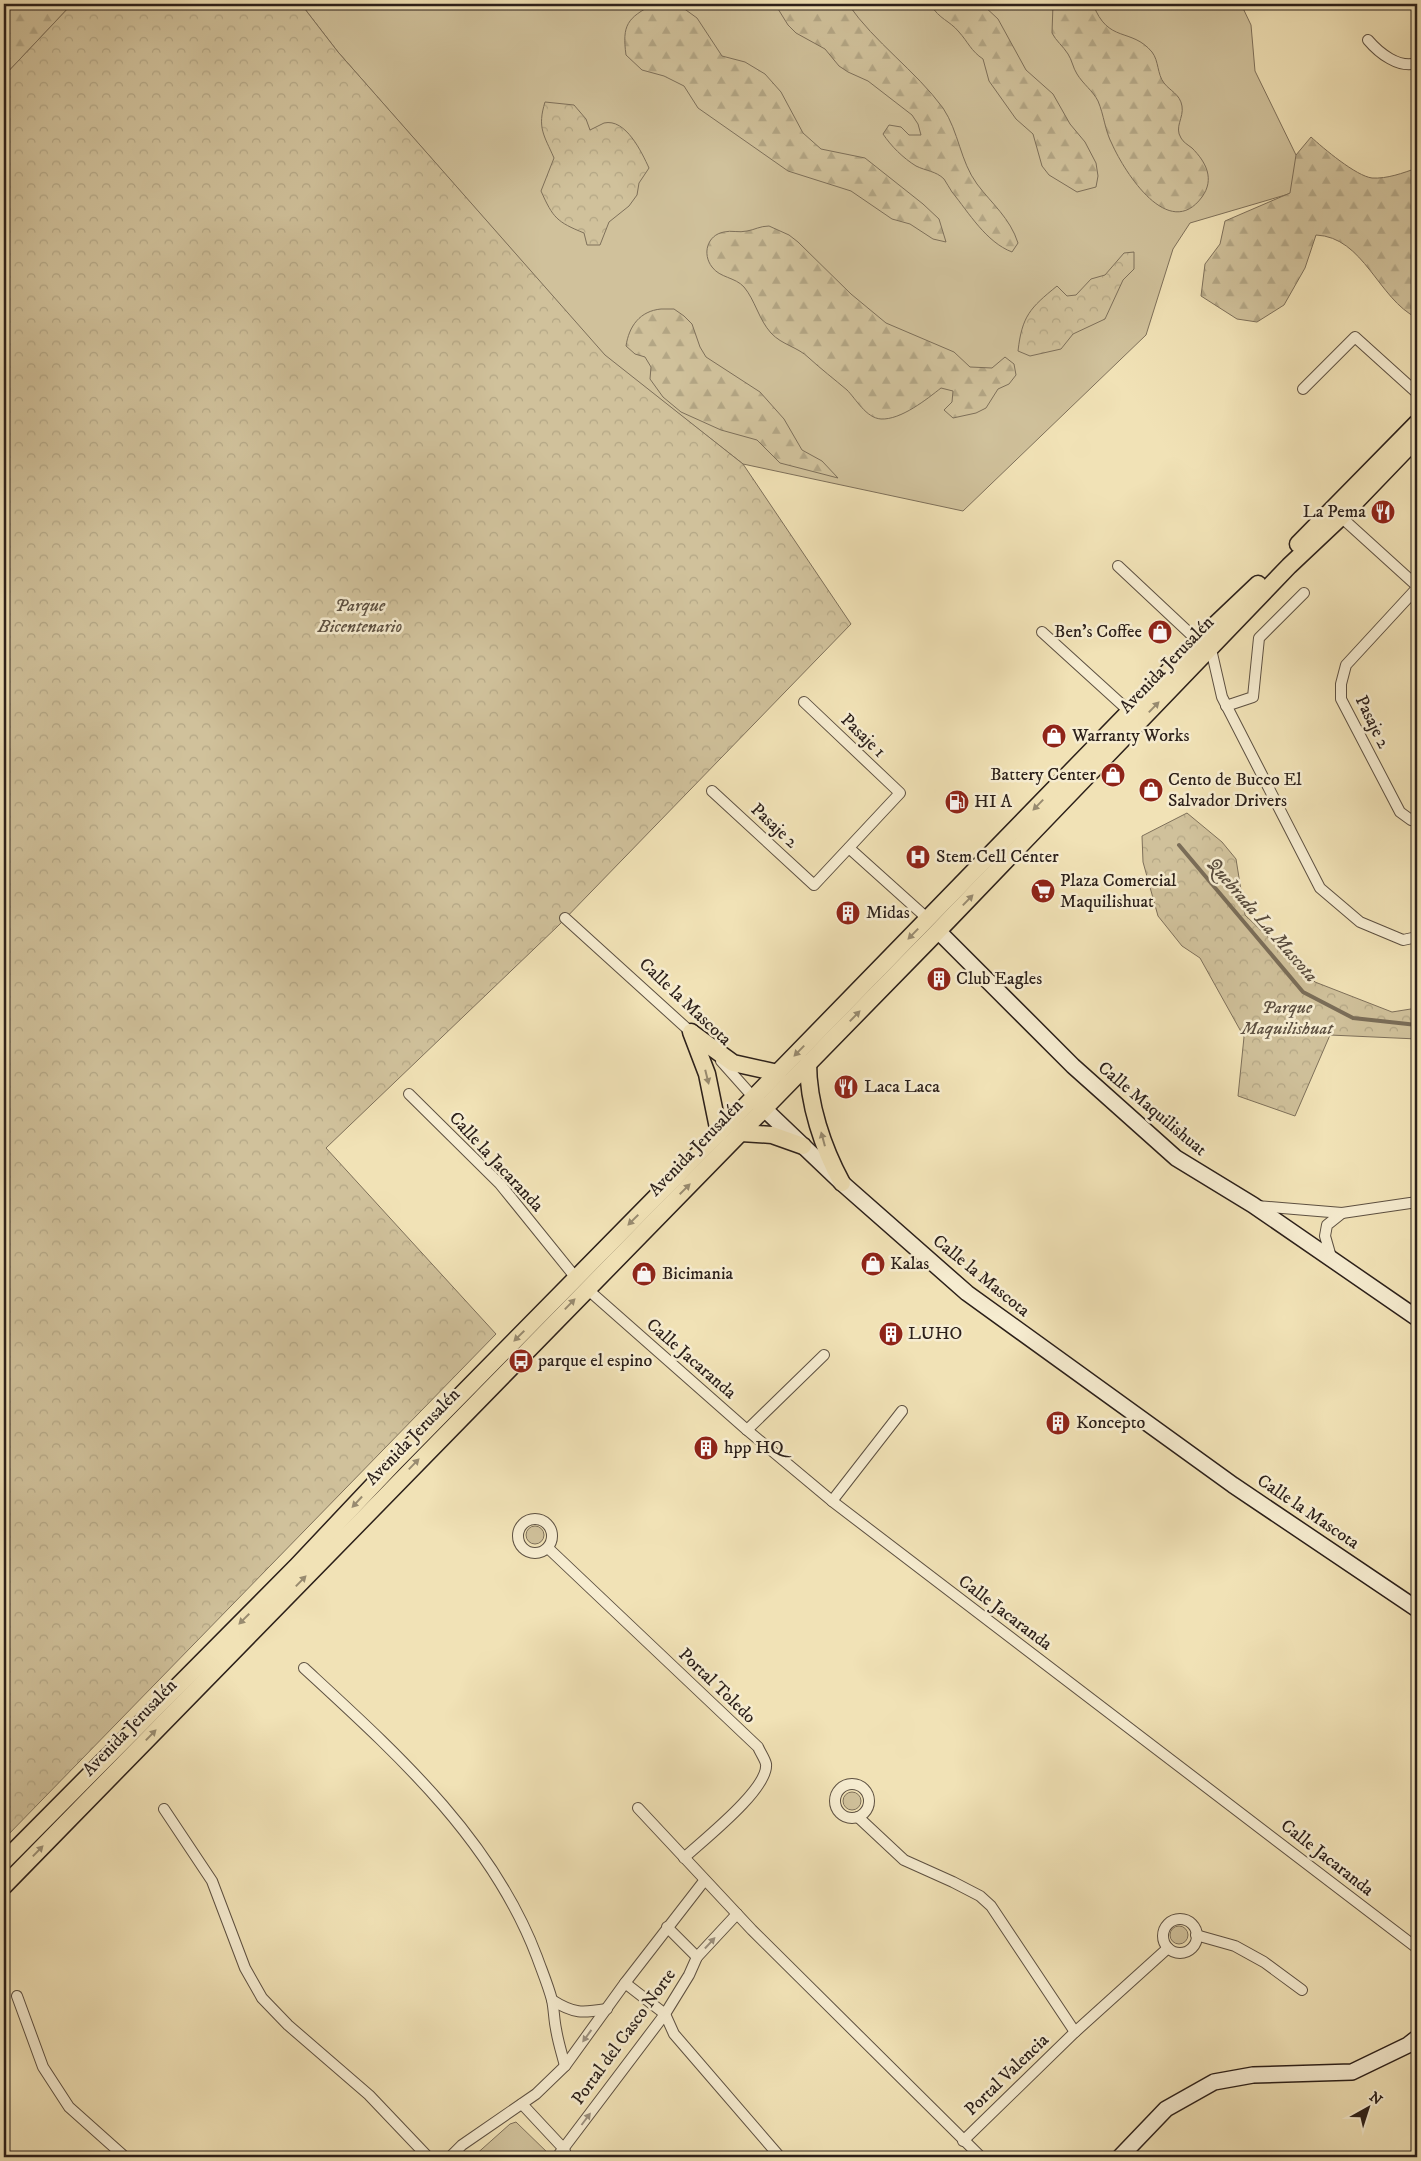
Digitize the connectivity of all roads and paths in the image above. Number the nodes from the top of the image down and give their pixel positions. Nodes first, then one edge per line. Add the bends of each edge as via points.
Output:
1 (1368, 40) dead end
2 (1417, 63) edge
3 (1303, 389) dead end
4 (1417, 393) edge
5 (1417, 422) edge
6 (1417, 438) edge
7 (1341, 517) junction
8 (1118, 566) dead end
9 (1417, 587) edge
10 (1304, 593) dead end
11 (1042, 632) dead end
12 (1204, 645) junction
13 (804, 702) dead end
14 (1226, 706) junction
15 (1130, 712) junction
16 (712, 790) dead end
17 (1417, 821) edge
18 (849, 848) junction
19 (565, 918) dead end
20 (933, 925) junction
21 (1417, 937) edge
22 (690, 1032) junction
23 (808, 1063) junction
24 (778, 1073) junction
25 (409, 1094) dead end
26 (758, 1104) junction
27 (719, 1133) junction
28 (741, 1133) junction
29 (803, 1146) junction
30 (842, 1183) junction
31 (1417, 1202) edge
32 (1253, 1205) junction
33 (1342, 1213) junction
34 (1331, 1258) junction
35 (581, 1283) junction
36 (1417, 1318) edge
37 (824, 1354) dead end
38 (902, 1411) dead end
39 (747, 1430) junction
40 (832, 1501) junction
41 (548, 1548) dead end
42 (1417, 1608) edge
43 (304, 1668) dead end
44 (638, 1808) dead end
45 (164, 1809) dead end
46 (858, 1817) dead end
47 (684, 1858) junction
48 (4, 1862) edge
49 (704, 1881) junction
50 (4, 1886) edge
51 (737, 1914) junction
52 (667, 1927) junction
53 (1196, 1935) junction
54 (1168, 1948) junction
55 (1417, 1948) edge
56 (697, 1957) junction
57 (625, 1983) junction
58 (1302, 1990) dead end
59 (17, 1996) dead end
60 (552, 2000) junction
61 (607, 2009) junction
62 (665, 2014) junction
63 (1075, 2032) junction
64 (1417, 2038) edge
65 (565, 2066) junction
66 (522, 2104) junction
67 (963, 2141) junction
68 (566, 2153) edge
69 (978, 2156) edge
70 (125, 2157) edge
71 (428, 2157) edge
72 (450, 2157) edge
73 (556, 2157) edge
74 (780, 2157) edge
75 (1120, 2157) edge

1 - 2 street via 1377,51 1400,63
3 - 4 street via 1354,337
5 - 12 main road, Avenida Jerusalén
6 - 7 main road, Avenida Jerusalén
7 - 9 street
7 - 12 main road, Avenida Jerusalén
8 - 12 street
9 - 17 street, Pasaje 2 via 1346,665 1341,684 1341,699 1400,812
10 - 14 street via 1259,638 1252,697
11 - 15 street
12 - 14 street
12 - 15 main road, Avenida Jerusalén
20 -> 12 main road, Avenida Jerusalén
13 - 18 street, Pasaje 1 via 900,793
14 - 21 street via 1320,888 1360,922 1403,940
15 -> 20 main road, Avenida Jerusalén
16 - 18 street, Pasaje 2 via 814,885
18 - 20 street, Calle Maquilishuat
19 - 22 street, Calle la Mascota
23 -> 20 main road, Avenida Jerusalén
20 -> 24 main road, Avenida Jerusalén
20 - 32 street, Calle Maquilishuat via 1120,1110 1176,1158
22 - 24 main road via 733,1063
22 - 26 street, Calle la Mascota via 724,1064
22 -> 27 main road via 707,1074
23 - 26 main road, Avenida Jerusalén
30 -> 23 main road via 824,1144
24 - 26 main road, Avenida Jerusalén
25 - 35 street, Calle la Jacaranda via 500,1184
26 - 27 main road, Avenida Jerusalén
26 - 28 main road, Avenida Jerusalén
26 - 29 street, Calle la Mascota
27 -> 35 main road, Avenida Jerusalén
28 - 29 main road via 772,1134
35 -> 28 main road, Avenida Jerusalén
29 - 30 street, Calle la Mascota
30 - 42 street, Calle la Mascota via 967,1293 1015,1329 1233,1485
31 - 33 street
32 - 33 street
32 - 34 street, Calle Maquilishuat
33 - 34 street via 1327,1225 1325,1236
34 - 36 street, Calle Maquilishuat
35 - 39 street, Calle Jacaranda
35 -> 48 main road, Avenida Jerusalén via 394,1462 296,1567
50 -> 35 main road, Avenida Jerusalén
37 - 39 street
38 - 40 street
39 - 40 street, Calle Jacaranda
40 - 55 street, Calle Jacaranda
41 - 47 street, Portal Toledo via 758,1747 766,1764 763,1780 740,1807
43 - 60 street via 377,1736 452,1814 485,1859 510,1903 536,1955
44 - 47 street
45 - 71 street via 212,1881 245,1968 262,1998 288,2025 369,2095
46 - 63 street via 904,1860 980,1896 992,1906
47 - 49 street
49 - 51 street
49 - 52 street
56 -> 51 street, Portal del Casco Norte
51 - 67 street
52 - 56 street
52 - 57 street
53 - 54 street via 1196,1942 1188,1951 1178,1953
53 - 54 street via 1190,1922 1174,1920 1163,1932
53 - 58 street via 1235,1946 1264,1962
54 - 63 street, Portal Valencia
56 - 62 street, Portal del Casco Norte
57 - 61 street
57 - 62 street
59 - 70 street via 43,2067 69,2107
60 - 61 street via 567,2010 581,2013
60 - 65 street
61 -> 65 street
68 -> 62 street, Portal del Casco Norte
62 - 74 street via 674,2034
63 - 67 street, Portal Valencia
64 - 75 street via 1352,2072 1253,2075 1214,2082 1166,2109
65 - 66 street
66 - 68 street
66 - 72 street via 462,2145
67 - 69 street
68 - 73 street, Portal del Casco Norte

